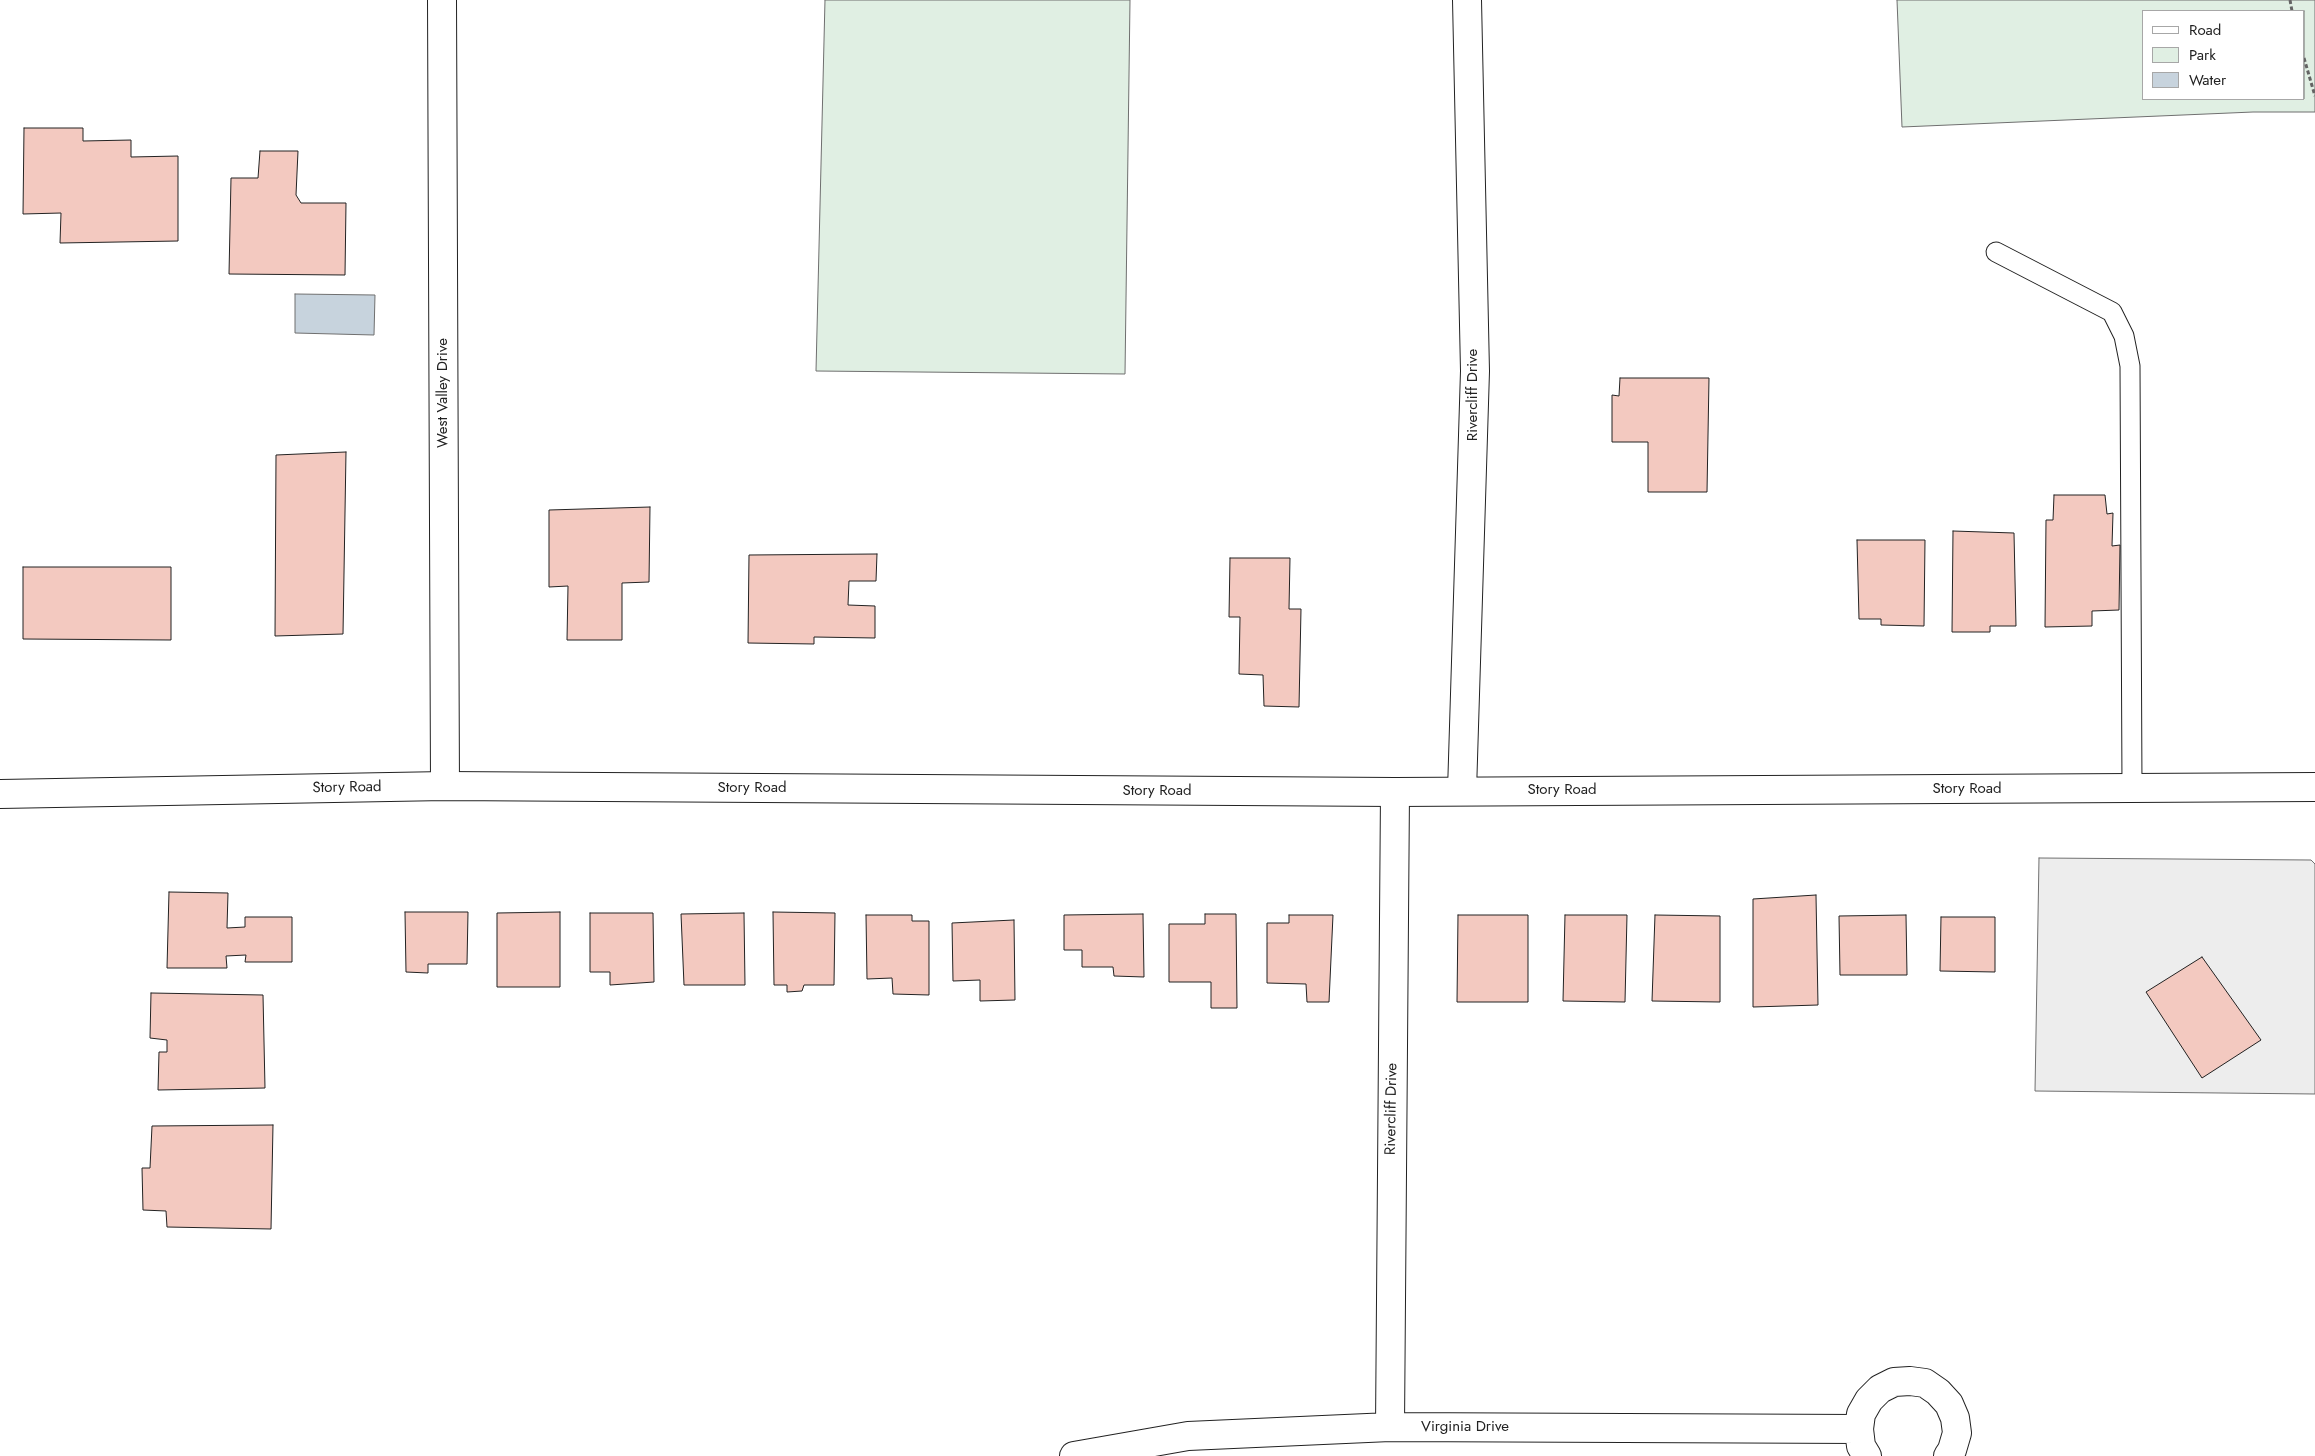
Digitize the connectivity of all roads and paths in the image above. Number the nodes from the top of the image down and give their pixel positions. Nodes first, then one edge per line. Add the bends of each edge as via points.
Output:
1 (442, 0) edge
2 (1466, 0) edge
3 (2305, 61) edge
4 (2315, 96) edge
5 (1996, 252) dead end
6 (445, 786) junction
7 (2315, 787) edge
8 (2132, 788) junction
9 (1462, 791) junction
10 (1395, 792) junction
11 (0, 794) edge
12 (1390, 1426) junction
13 (1858, 1429) junction
14 (1074, 1456) edge
15 (1867, 1456) edge
16 (1948, 1456) edge

1 - 6 street, West Valley Drive
2 - 9 street, Rivercliff Drive via 1475,371
3 - 4 path
5 - 8 lane via 2112,312 2124,336 2130,366
6 - 10 street, Story Road
6 - 11 street, Story Road
7 - 8 street, Story Road
8 - 9 street, Story Road
9 - 10 street, Story Road
10 - 12 street, Rivercliff Drive
12 - 13 street, Virginia Drive
12 - 14 street, Virginia Drive via 1188,1436
13 - 15 street via 1861,1446
13 - 16 street via 1868,1400 1880,1389 1894,1382 1925,1384 1949,1404 1955,1418 1957,1434

